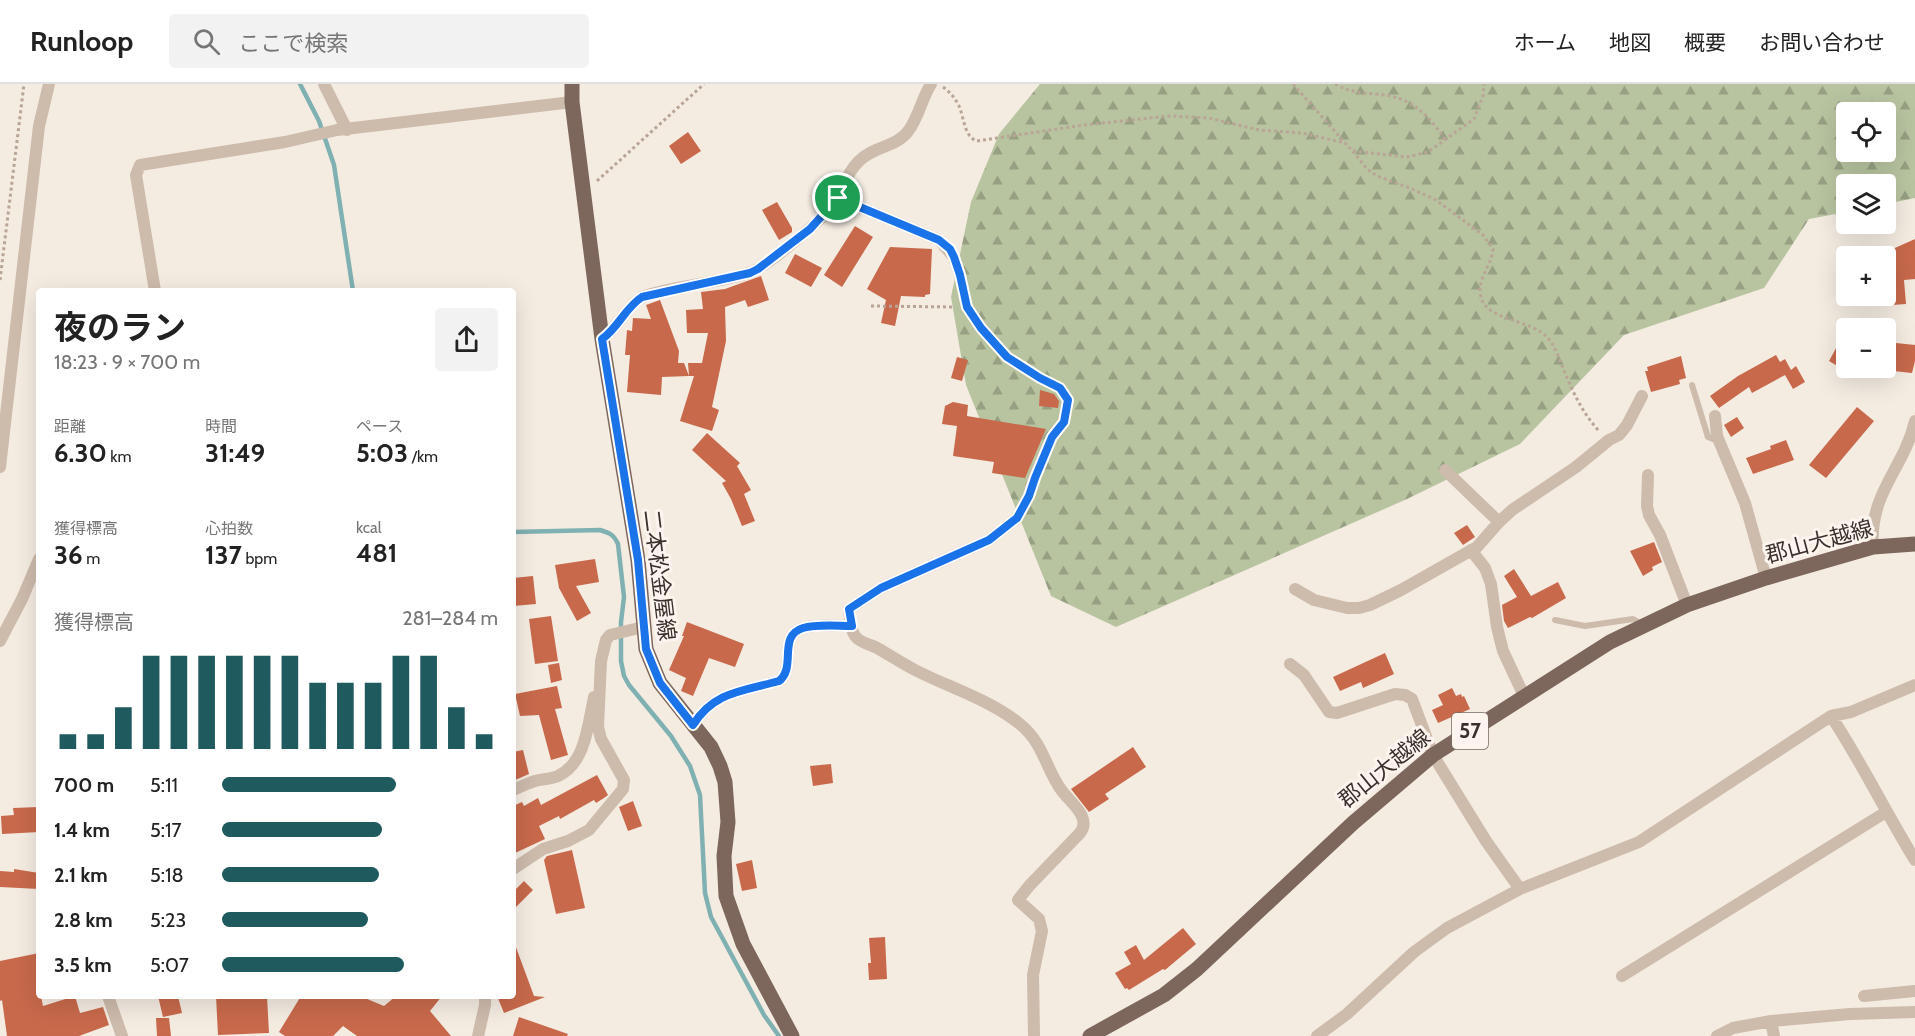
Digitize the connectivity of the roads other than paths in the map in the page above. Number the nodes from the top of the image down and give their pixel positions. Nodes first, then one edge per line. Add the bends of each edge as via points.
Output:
1 (49, 84) edge
2 (324, 84) edge
3 (572, 84) edge
4 (931, 84) edge
5 (572, 102) junction
6 (347, 130) junction
7 (838, 198) junction
8 (155, 288) edge
9 (602, 339) junction
10 (1692, 385) dead end
11 (1642, 396) dead end
12 (1715, 416) dead end
13 (1915, 421) edge
14 (1719, 441) junction
15 (0, 468) edge
16 (1445, 470) dead end
17 (1648, 475) dead end
18 (1498, 522) junction
19 (1915, 543) edge
20 (1873, 547) junction
21 (1471, 550) junction
22 (36, 566) edge
23 (1766, 578) junction
24 (1295, 589) dead end
25 (1687, 605) junction
26 (1555, 620) dead end
27 (1645, 625) junction
28 (852, 626) junction
29 (643, 627) junction
30 (0, 641) edge
31 (1290, 664) dead end
32 (1915, 685) edge
33 (599, 690) junction
34 (1524, 696) junction
35 (1831, 716) junction
36 (693, 725) junction
37 (1433, 755) junction
38 (516, 789) edge
39 (1886, 812) junction
40 (1915, 860) edge
41 (516, 867) edge
42 (1520, 889) junction
43 (1622, 976) dead end
44 (1915, 991) edge
45 (1864, 996) dead end
46 (109, 999) edge
47 (485, 999) edge
48 (1915, 1012) edge
49 (1771, 1022) junction
50 (122, 1036) edge
51 (478, 1036) edge
52 (792, 1036) edge
53 (1034, 1036) edge
54 (1090, 1036) edge
55 (1317, 1036) edge
56 (1717, 1036) edge
57 (1774, 1036) edge

1 - 15 street via 39,126
2 - 6 street
3 - 5 main road, 二本松金屋線
4 - 7 street via 908,131 858,162
5 - 6 street
5 - 9 main road, 二本松金屋線
6 - 8 street via 138,166 138,190
7 - 9 street via 810,229 758,269 642,297 612,333
7 - 28 street via 939,240 950,249 967,307 981,328 1007,357 1060,388 1068,400 1064,422 1052,437 1017,518 989,540 863,598 849,609
9 - 29 main road, 二本松金屋線 via 638,560
10 - 14 lane via 1708,437
11 - 18 street via 1619,435
12 - 14 street
13 - 20 street via 1907,446 1880,496
14 - 23 street via 1745,503
16 - 18 street
17 - 25 street via 1649,515
18 - 21 street
19 - 20 main road, 郡山大越線 / 57
20 - 23 main road, 郡山大越線 / 57
21 - 24 street via 1401,590 1359,608 1328,605
21 - 34 street via 1491,584 1503,651
22 - 30 street
23 - 25 main road, 郡山大越線 / 57
25 - 27 main road, 郡山大越線 / 57
26 - 27 lane via 1585,626 1633,619
27 - 34 main road, 郡山大越線 / 57 via 1610,642
28 - 36 street via 803,628 795,632 787,648 785,677 712,702
28 - 53 street via 862,642 1021,725 1040,746 1060,789 1084,818 1084,828 1018,900 1039,919 1042,931 1033,975
29 - 33 street via 614,633 606,640
29 - 36 main road, 二本松金屋線 via 656,676
31 - 37 street via 1304,675 1329,712 1337,713 1395,694 1408,696
32 - 35 street
33 - 38 street via 594,695 583,747 574,762 556,777
33 - 41 street via 598,727 624,780 623,789 589,830 543,849
34 - 37 main road, 郡山大越線 / 57
35 - 39 street
35 - 42 street via 1639,842
36 - 52 main road, 二本松金屋線 via 711,747 725,782 726,896 744,944
37 - 42 street
37 - 54 main road, 郡山大越線 / 57 via 1353,823 1197,969 1164,995
39 - 40 street
39 - 43 street
42 - 55 street via 1447,928
44 - 45 street
46 - 50 street
47 - 51 street
48 - 49 street
49 - 56 street via 1733,1028
49 - 57 street

